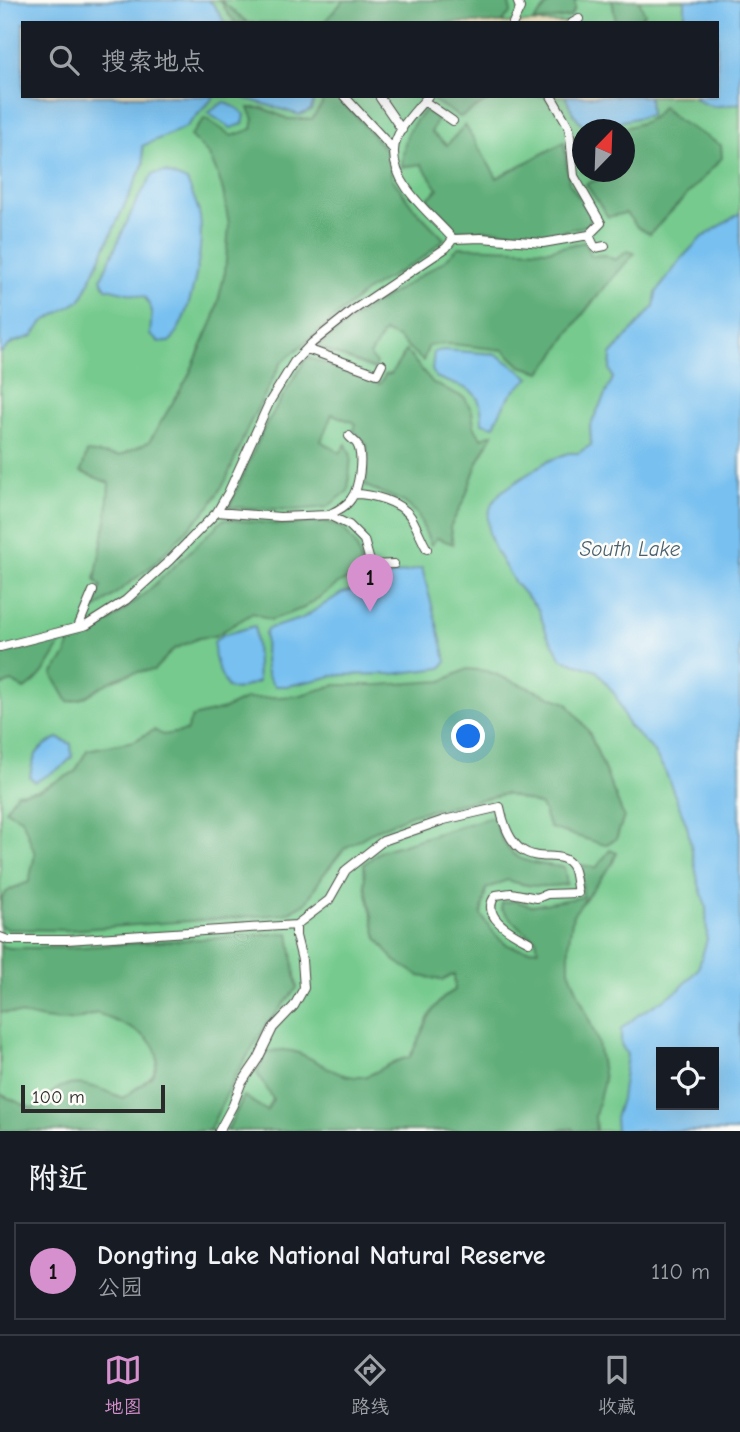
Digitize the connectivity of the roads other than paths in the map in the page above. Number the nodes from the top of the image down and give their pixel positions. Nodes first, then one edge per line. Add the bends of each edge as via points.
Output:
1 (517, 0) edge
2 (514, 21) edge
3 (346, 98) edge
4 (380, 98) dead end
5 (552, 98) edge
6 (426, 99) edge
7 (453, 121) dead end
8 (402, 130) junction
9 (393, 149) junction
10 (589, 235) junction
11 (453, 239) junction
12 (605, 246) dead end
13 (307, 349) junction
14 (382, 364) dead end
15 (349, 436) dead end
16 (354, 494) junction
17 (217, 512) junction
18 (328, 515) junction
19 (426, 549) dead end
20 (394, 564) dead end
21 (93, 591) dead end
22 (78, 627) junction
23 (0, 647) edge
24 (296, 925) junction
25 (0, 937) edge
26 (530, 942) dead end
27 (219, 1131) edge

1 - 2 street via 520,8
3 - 9 street
4 - 8 street
5 - 10 street via 569,127 574,176 601,223
6 - 7 street
6 - 8 street
8 - 9 street
9 - 11 street via 398,174
10 - 11 street via 543,243
10 - 12 street via 595,248
11 - 13 street
13 - 14 street via 377,374
13 - 17 street via 270,401
15 - 16 street via 357,444 360,466
16 - 18 street via 344,507
16 - 19 street via 369,494 401,508 410,515
17 - 18 street
17 - 22 street via 126,600
18 - 20 street via 349,525 364,540 371,565
21 - 22 street
22 - 23 street
24 - 25 street via 67,940
24 - 26 street via 329,900 346,870 383,841 499,807 516,847 530,856 567,860 573,867 578,892 537,898 511,893 496,895 491,901 490,910 503,928
24 - 27 street via 304,988 273,1028

